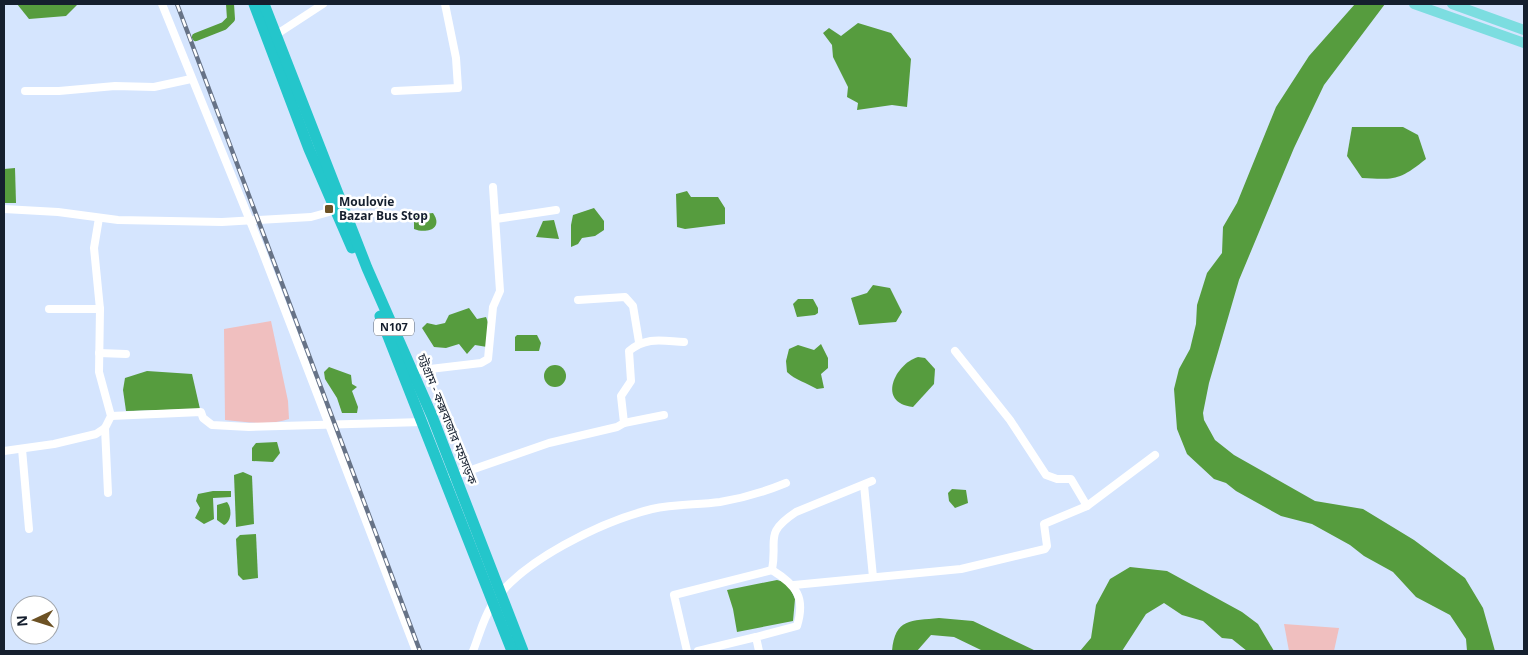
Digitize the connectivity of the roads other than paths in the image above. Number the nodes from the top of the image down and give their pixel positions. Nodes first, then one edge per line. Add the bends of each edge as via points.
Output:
1 (162, 4) edge
2 (254, 4) edge
3 (264, 4) edge
4 (323, 4) edge
5 (445, 4) edge
6 (1415, 4) edge
7 (1452, 4) edge
8 (1524, 30) edge
9 (272, 37) junction
10 (1524, 43) edge
11 (191, 79) junction
12 (24, 91) dead end
13 (395, 91) dead end
14 (493, 187) dead end
15 (4, 209) edge
16 (340, 209) junction
17 (556, 210) dead end
18 (99, 218) junction
19 (496, 219) junction
20 (250, 221) junction
21 (578, 300) dead end
22 (50, 309) dead end
23 (100, 309) junction
24 (639, 342) junction
25 (684, 342) dead end
26 (955, 351) dead end
27 (99, 353) junction
28 (126, 354) dead end
29 (413, 371) junction
30 (664, 415) dead end
31 (111, 416) junction
32 (423, 422) junction
33 (624, 423) junction
34 (330, 424) junction
35 (105, 428) junction
36 (22, 449) junction
37 (4, 451) edge
38 (1155, 455) dead end
39 (450, 477) junction
40 (786, 483) dead end
41 (108, 493) dead end
42 (1087, 506) junction
43 (29, 529) dead end
44 (772, 570) junction
45 (873, 577) junction
46 (794, 585) junction
47 (501, 595) junction
48 (492, 605) junction
49 (756, 637) junction
50 (416, 651) edge
51 (473, 651) edge
52 (512, 651) edge
53 (523, 651) edge
54 (688, 651) edge
55 (698, 651) edge
56 (759, 651) edge

1 - 11 street
2 - 9 highway, চট্টগ্রাম - কক্সবাজার মহাসড়ক / N107
3 - 9 highway, চট্টগ্রাম - কক্সবাজার মহাসড়ক / N107
4 - 9 street
5 - 13 street via 456,58 458,88
6 - 10 main road
7 - 8 main road
9 - 16 highway, চট্টগ্রাম - কক্সবাজার মহাসড়ক / N107
11 - 12 street via 154,87
11 - 20 street
14 - 19 street
15 - 18 street
16 - 20 street via 311,217
16 - 29 highway, চট্টগ্রাম - কক্সবাজার মহাসড়ক / N107
16 - 32 highway, চট্টগ্রাম - কক্সবাজার মহাসড়ক / N107
17 - 19 street
18 - 20 street
18 - 23 street via 94,248
19 - 29 street via 500,291 493,307 488,360
20 - 34 street
21 - 24 street via 625,297 633,306
22 - 23 street
23 - 27 street
24 - 25 street
24 - 33 street via 629,350 630,381 622,396
26 - 42 street via 1010,420 1046,475 1057,480 1071,479
27 - 28 street
27 - 31 street via 100,380
29 - 39 highway, চট্টগ্রাম - কক্সবাজার মহাসড়ক / N107
30 - 33 street
31 - 34 street via 201,412 212,425
31 - 35 street
32 - 34 street
32 - 39 highway, চট্টগ্রাম - কক্সবাজার মহাসড়ক / N107
33 - 39 street
34 - 50 street
35 - 36 street via 96,434
35 - 41 street
36 - 37 street
36 - 43 street
38 - 42 street
39 - 47 highway, চট্টগ্রাম - কক্সবাজার মহাসড়ক / N107
39 - 48 highway, চট্টগ্রাম - কক্সবাজার মহাসড়ক / N107
40 - 47 street via 756,495 653,509 606,523 563,545
42 - 45 street via 1044,524 1045,549 961,569
44 - 45 street via 775,531 780,524 796,512 868,483
44 - 46 street
44 - 54 street via 674,595
45 - 46 street
46 - 49 street via 802,611 798,626
47 - 48 street
47 - 53 highway, চট্টগ্রাম - কক্সবাজার মহাসড়ক / N107
48 - 51 street
48 - 52 highway, চট্টগ্রাম - কক্সবাজার মহাসড়ক / N107
49 - 55 street
49 - 56 street

